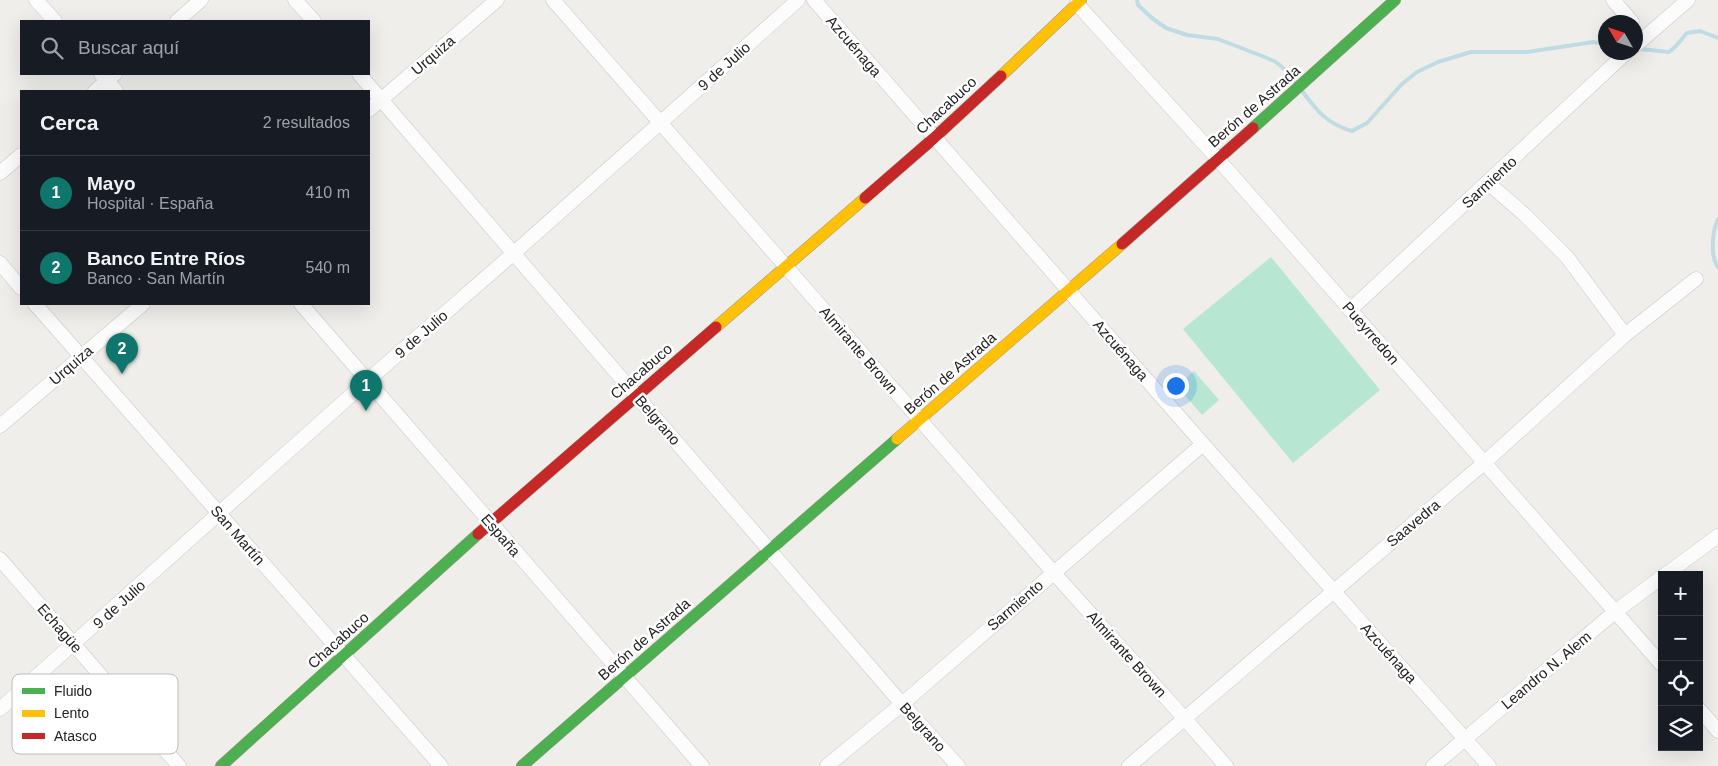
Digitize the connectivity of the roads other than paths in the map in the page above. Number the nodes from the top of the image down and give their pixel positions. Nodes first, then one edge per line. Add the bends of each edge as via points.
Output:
1 (36, 0) edge
2 (201, 0) edge
3 (295, 0) edge
4 (497, 0) edge
5 (552, 0) edge
6 (798, 0) edge
7 (814, 0) edge
8 (1395, 0) edge
9 (1613, 0) edge
10 (1688, 0) edge
11 (1079, 2) edge
12 (1626, 15) edge
13 (54, 20) edge
14 (178, 20) edge
15 (313, 20) edge
16 (1643, 32) edge
17 (1619, 60) edge
18 (360, 75) edge
19 (110, 80) edge
20 (96, 90) edge
21 (381, 100) junction
22 (370, 109) edge
23 (660, 123) junction
24 (934, 138) junction
25 (20, 156) edge
26 (1217, 158) junction
27 (0, 173) edge
28 (1488, 183) junction
29 (514, 253) junction
30 (0, 263) edge
31 (785, 266) junction
32 (1696, 279) dead end
33 (20, 287) edge
34 (1068, 290) junction
35 (36, 305) edge
36 (142, 305) edge
37 (302, 305) edge
38 (1350, 310) junction
39 (1625, 335) junction
40 (81, 356) junction
41 (367, 381) junction
42 (636, 395) junction
43 (919, 419) junction
44 (0, 426) edge
45 (1203, 444) junction
46 (1484, 463) junction
47 (219, 514) junction
48 (490, 523) junction
49 (1718, 536) edge
50 (770, 550) junction
51 (0, 560) edge
52 (1670, 571) edge
53 (1053, 572) junction
54 (1658, 580) edge
55 (1333, 591) junction
56 (1616, 611) junction
57 (74, 644) junction
58 (344, 655) junction
59 (1659, 661) edge
60 (40, 674) edge
61 (100, 674) edge
62 (623, 676) junction
63 (12, 698) edge
64 (902, 704) junction
65 (0, 709) edge
66 (1703, 714) edge
67 (1186, 718) junction
68 (1718, 731) edge
69 (1465, 738) junction
70 (168, 754) edge
71 (178, 766) edge
72 (221, 766) edge
73 (441, 766) edge
74 (522, 766) edge
75 (702, 766) edge
76 (827, 766) edge
77 (958, 766) edge
78 (1129, 766) edge
79 (1226, 766) edge
80 (1432, 766) edge
81 (1489, 766) edge

1 - 13 street
2 - 14 street
3 - 15 street
4 - 21 street, Urquiza
5 - 23 street, Almirante Brown
6 - 23 street, 9 de Julio
7 - 24 street, Azcuénaga
8 - 26 street, Berón de Astrada
9 - 12 street
10 - 16 street
11 - 24 street, Chacabuco
11 - 26 street, Pueyrredon
17 - 28 street, Sarmiento
18 - 21 street, Belgrano
19 - 20 street
21 - 22 street, Urquiza
21 - 29 street, Belgrano
23 - 29 street, 9 de Julio
23 - 31 street, Almirante Brown
24 - 31 street, Chacabuco
24 - 34 street, Azcuénaga
25 - 27 street
26 - 34 street, Berón de Astrada
26 - 38 street, Pueyrredon
28 - 38 street, Sarmiento
28 - 39 street via 1567,257
29 - 41 street, 9 de Julio
29 - 42 street, Belgrano
30 - 33 street
31 - 42 street, Chacabuco
31 - 43 street, Almirante Brown
32 - 39 street, Saavedra
34 - 43 street, Berón de Astrada
34 - 45 street, Azcuénaga
35 - 40 street, San Martín
36 - 40 street, Urquiza
37 - 41 street, España
38 - 46 street, Pueyrredon
39 - 46 street, Saavedra
40 - 44 street, Urquiza
40 - 47 street, San Martín
41 - 47 street, 9 de Julio
41 - 48 street, España
42 - 48 street, Chacabuco
42 - 50 street, Belgrano
43 - 50 street, Berón de Astrada
43 - 53 street, Almirante Brown
45 - 53 street, Sarmiento
45 - 55 street, Azcuénaga
46 - 55 street, Saavedra
46 - 56 street, Pueyrredon
47 - 57 street, 9 de Julio
47 - 58 street, San Martín
48 - 58 street, Chacabuco
48 - 62 street, España
49 - 52 street
50 - 62 street, Berón de Astrada
50 - 64 street, Belgrano
51 - 57 street, Echagüe
53 - 64 street, Sarmiento
53 - 67 street, Almirante Brown
54 - 56 street, Leandro N. Alem
55 - 67 street, Saavedra
55 - 69 street, Azcuénaga
56 - 59 street, Pueyrredon
56 - 69 street, Leandro N. Alem
57 - 60 street, 9 de Julio
57 - 61 street, Echagüe
58 - 72 street, Chacabuco
58 - 73 street, San Martín
62 - 74 street, Berón de Astrada
62 - 75 street, España
63 - 65 street, 9 de Julio
64 - 76 street, Sarmiento
64 - 77 street, Belgrano
66 - 68 street
67 - 78 street, Saavedra
67 - 79 street, Almirante Brown
69 - 80 street, Leandro N. Alem
69 - 81 street, Azcuénaga
70 - 71 street, Echagüe

